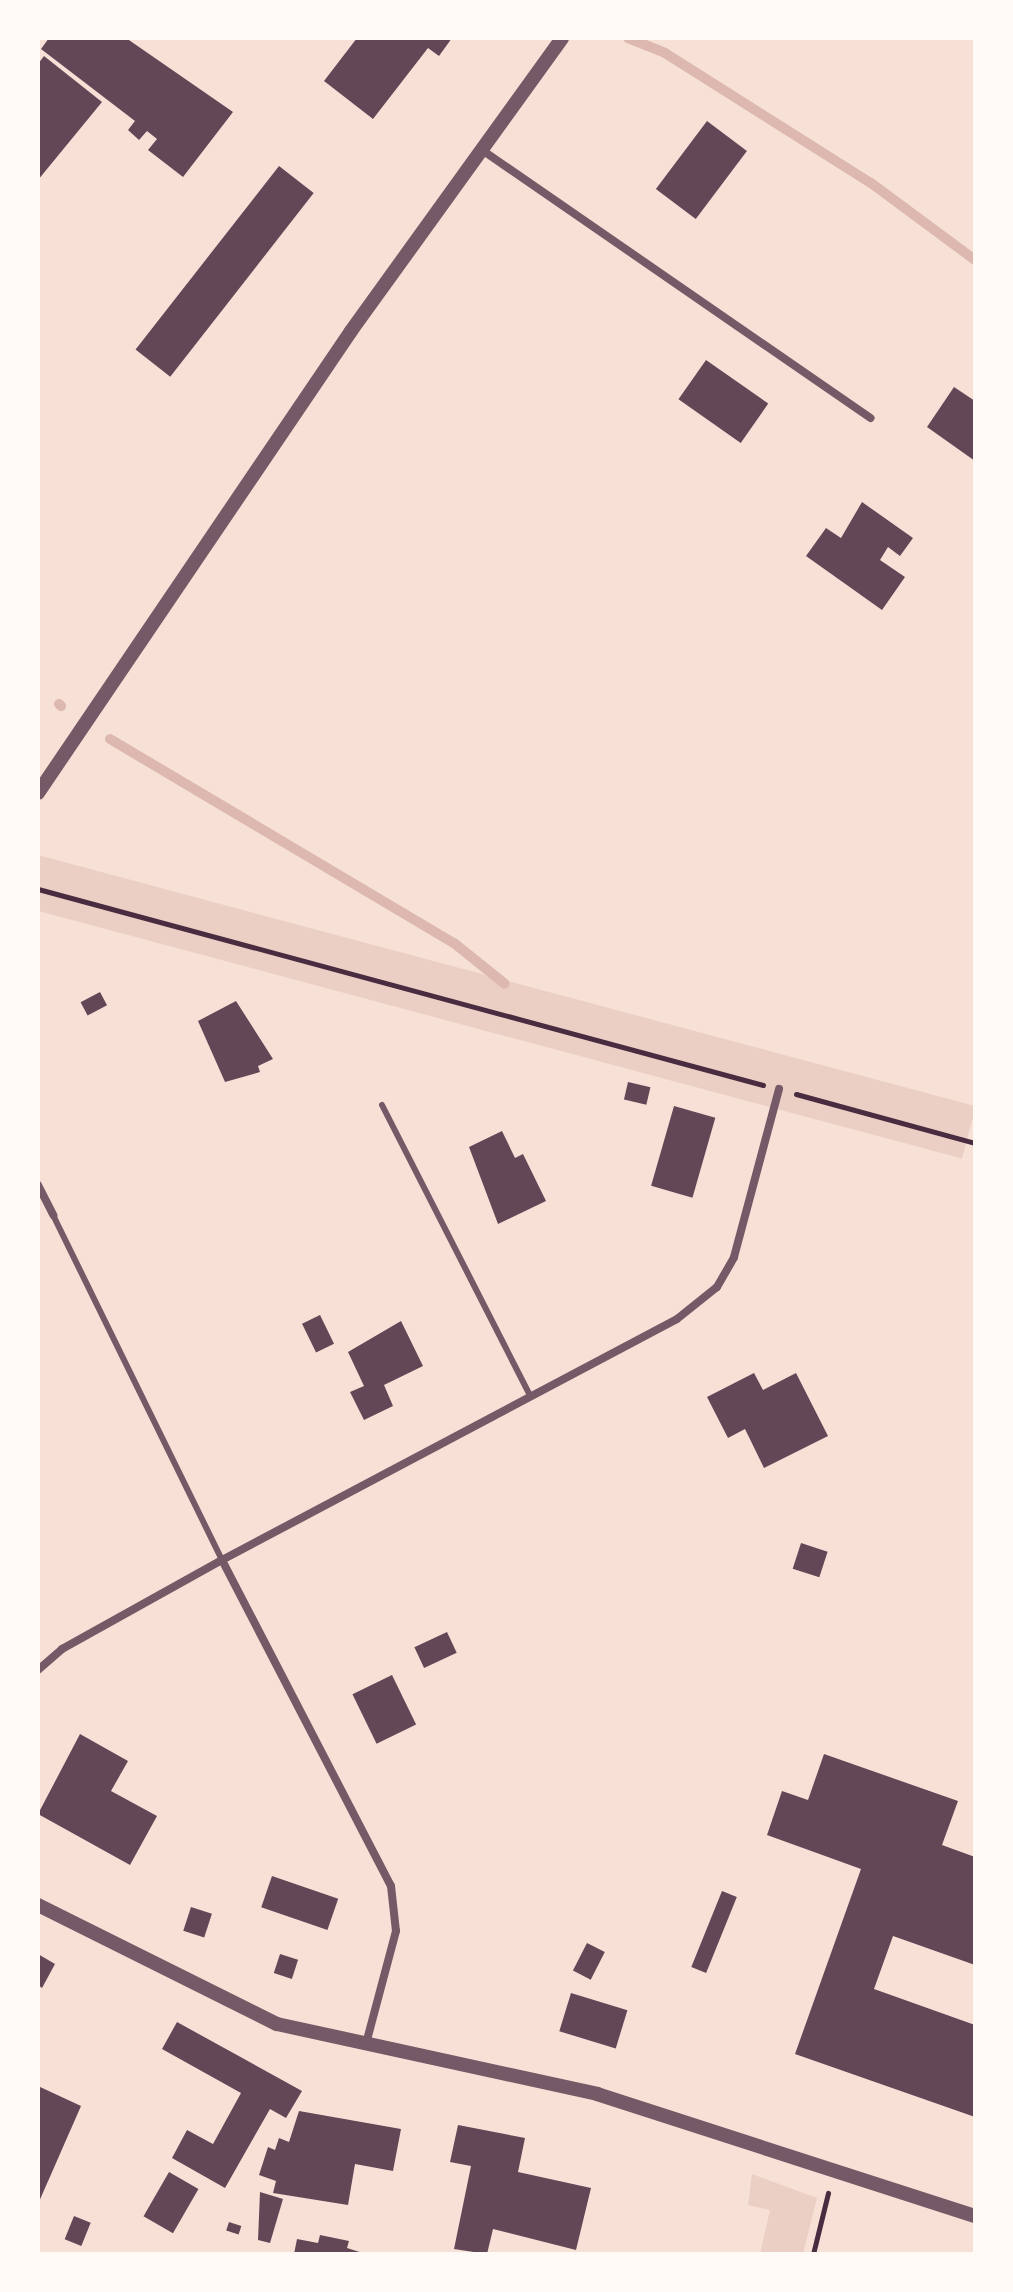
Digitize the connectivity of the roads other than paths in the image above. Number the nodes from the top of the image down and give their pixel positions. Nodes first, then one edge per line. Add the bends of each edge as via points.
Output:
1 (562, 38) edge
2 (482, 150) junction
3 (870, 418) dead end
4 (38, 793) edge
5 (779, 1089) road end
6 (382, 1105) dead end
7 (38, 1185) edge
8 (53, 1215) joint
9 (529, 1394) junction
10 (222, 1560) junction
11 (38, 1670) edge
12 (38, 1905) edge
13 (366, 2045) junction
14 (975, 2216) edge

1 - 2 street
2 - 3 street
2 - 4 street
5 - 9 street via 739,1244 717,1287 677,1319
6 - 9 lane
7 - 8 street
8 - 10 lane
9 - 10 street
10 - 11 street via 62,1649
10 - 13 street via 391,1886 396,1931
12 - 13 street via 277,2024
13 - 14 street via 597,2094

